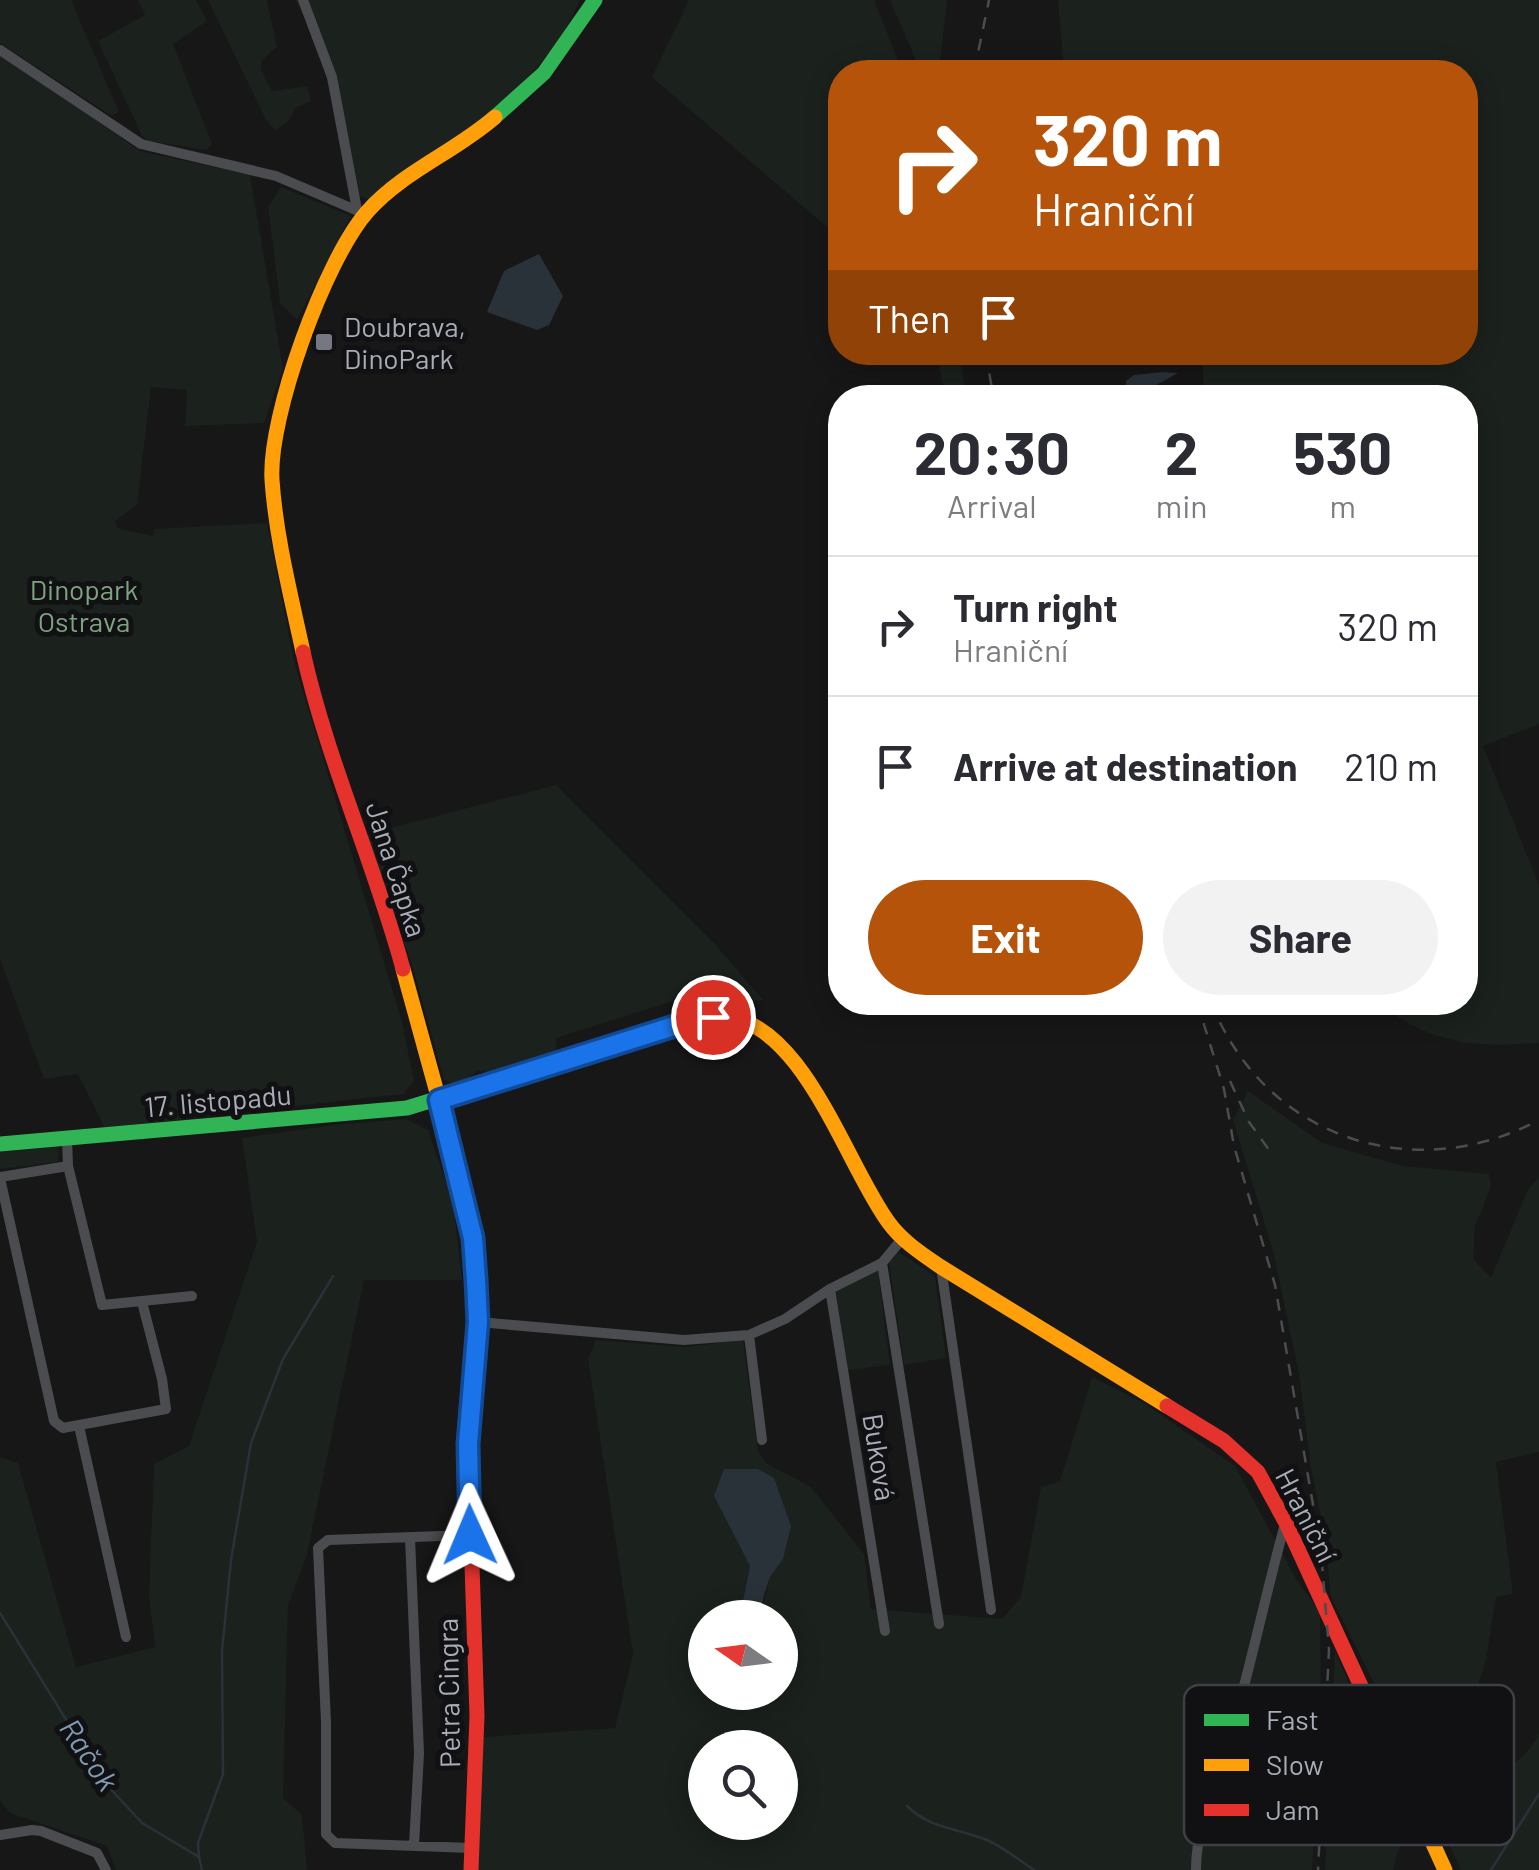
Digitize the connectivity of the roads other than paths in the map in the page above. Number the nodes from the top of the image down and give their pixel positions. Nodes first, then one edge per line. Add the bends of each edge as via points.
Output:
1 (303, 0) edge
2 (595, 0) edge
3 (0, 50) edge
4 (361, 212) junction
5 (439, 1100) junction
6 (67, 1138) junction
7 (0, 1144) edge
8 (68, 1166) junction
9 (0, 1178) edge
10 (902, 1239) junction
11 (882, 1262) junction
12 (941, 1267) junction
13 (830, 1289) junction
14 (192, 1296) dead end
15 (142, 1302) junction
16 (478, 1322) junction
17 (749, 1335) junction
18 (79, 1426) junction
19 (762, 1440) dead end
20 (1286, 1523) junction
21 (470, 1535) junction
22 (410, 1538) junction
23 (991, 1610) dead end
24 (938, 1624) dead end
25 (885, 1632) dead end
26 (126, 1637) dead end
27 (1243, 1685) edge
28 (1361, 1685) edge
29 (0, 1836) edge
30 (1200, 1845) edge
31 (1434, 1845) edge
32 (414, 1846) junction
33 (471, 1848) junction
34 (106, 1870) edge
35 (471, 1870) edge
36 (1196, 1870) edge
37 (1446, 1870) edge

1 - 4 street via 332,76
2 - 4 street, Jana Čapka via 544,73 472,137
3 - 4 street via 141,144 276,176
4 - 5 street, Jana Čapka via 328,273 288,383 272,478 314,701 384,900
5 - 6 street, 17. listopadu
5 - 10 street, Hraniční via 696,1019 743,1020 765,1030 786,1052
5 - 16 street, Petra Cingra via 473,1238
6 - 7 street, 17. listopadu
6 - 8 street
8 - 9 street
8 - 15 street via 102,1305
9 - 18 street via 50,1414 63,1428
10 - 11 street
10 - 12 street, Hraniční
11 - 13 street
11 - 24 street
12 - 20 street, Hraniční via 1224,1440 1258,1472
12 - 23 street
13 - 17 street
13 - 25 street, Buková
14 - 15 street
15 - 18 street via 166,1409
16 - 17 street via 684,1340
16 - 21 street, Petra Cingra via 468,1444
17 - 19 street
18 - 26 street
20 - 27 street
20 - 28 street, Hraniční
21 - 22 street
21 - 33 street, Petra Cingra via 477,1716
22 - 32 street via 418,1753
22 - 32 street via 328,1540 318,1548 326,1834 335,1843
29 - 34 street via 42,1831 89,1848
30 - 36 street
31 - 37 street, Hraniční
32 - 33 street
33 - 35 street, Petra Cingra

